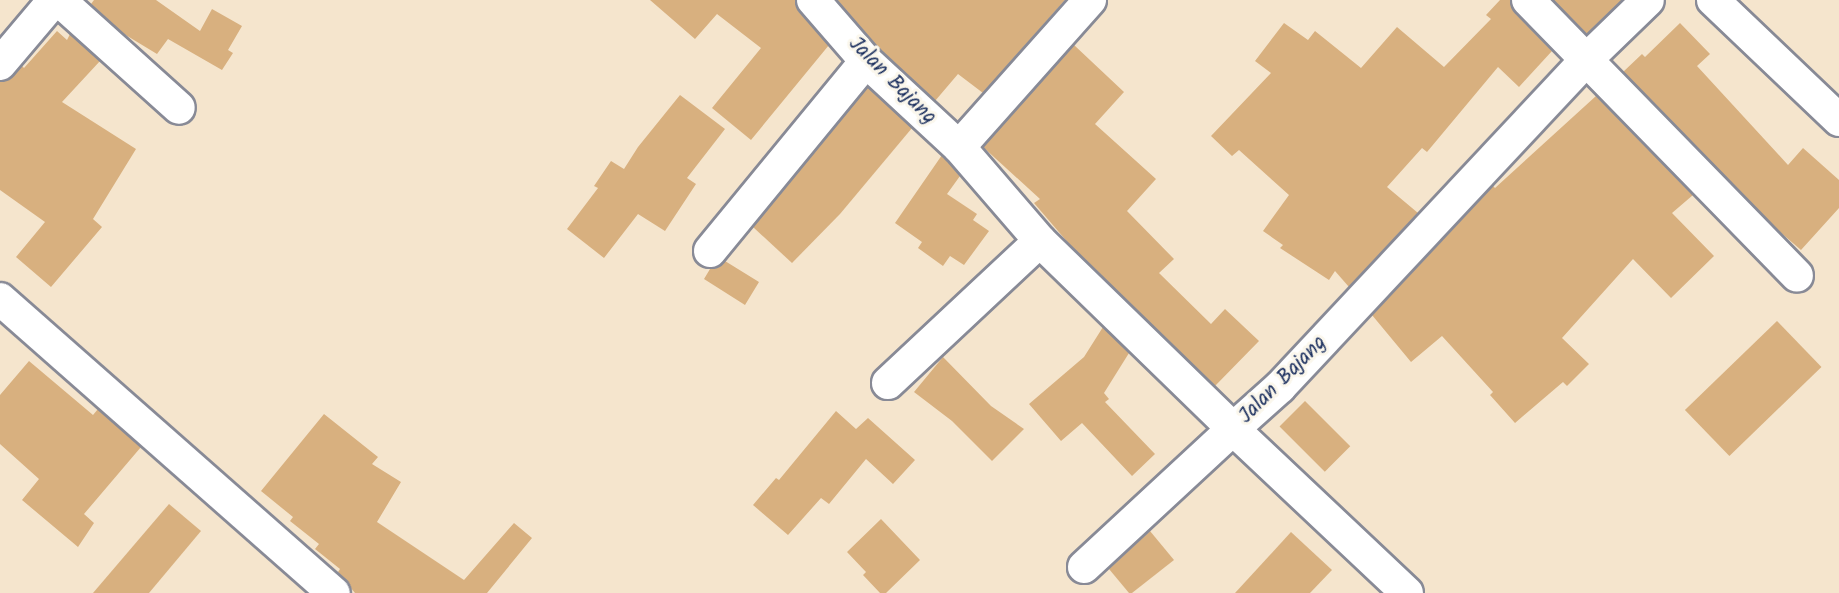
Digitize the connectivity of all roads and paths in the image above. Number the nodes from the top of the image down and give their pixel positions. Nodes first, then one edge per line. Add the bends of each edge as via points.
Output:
1 (54, 0) edge
2 (59, 0) edge
3 (813, 0) edge
4 (1090, 0) edge
5 (1528, 0) edge
6 (1648, 0) edge
7 (1713, 0) edge
8 (5, 47) edge
9 (1586, 60) junction
10 (866, 61) junction
11 (179, 108) dead end
12 (1839, 120) edge
13 (959, 147) junction
14 (1040, 241) junction
15 (710, 251) dead end
16 (1797, 276) dead end
17 (0, 299) edge
18 (888, 383) dead end
19 (1233, 429) junction
20 (1084, 567) dead end
21 (334, 593) edge
22 (1407, 593) edge

1 - 8 street
2 - 11 street
3 - 10 street, Jalan Bajang
4 - 13 street
5 - 9 street
6 - 9 street, Jalan Bajang
7 - 12 street
9 - 16 street
9 - 19 street, Jalan Bajang via 1280,387
10 - 13 street, Jalan Bajang
10 - 15 street
13 - 14 street, Jalan Bajang
14 - 18 street
14 - 19 street, Jalan Bajang
17 - 21 street
19 - 20 street
19 - 22 street

